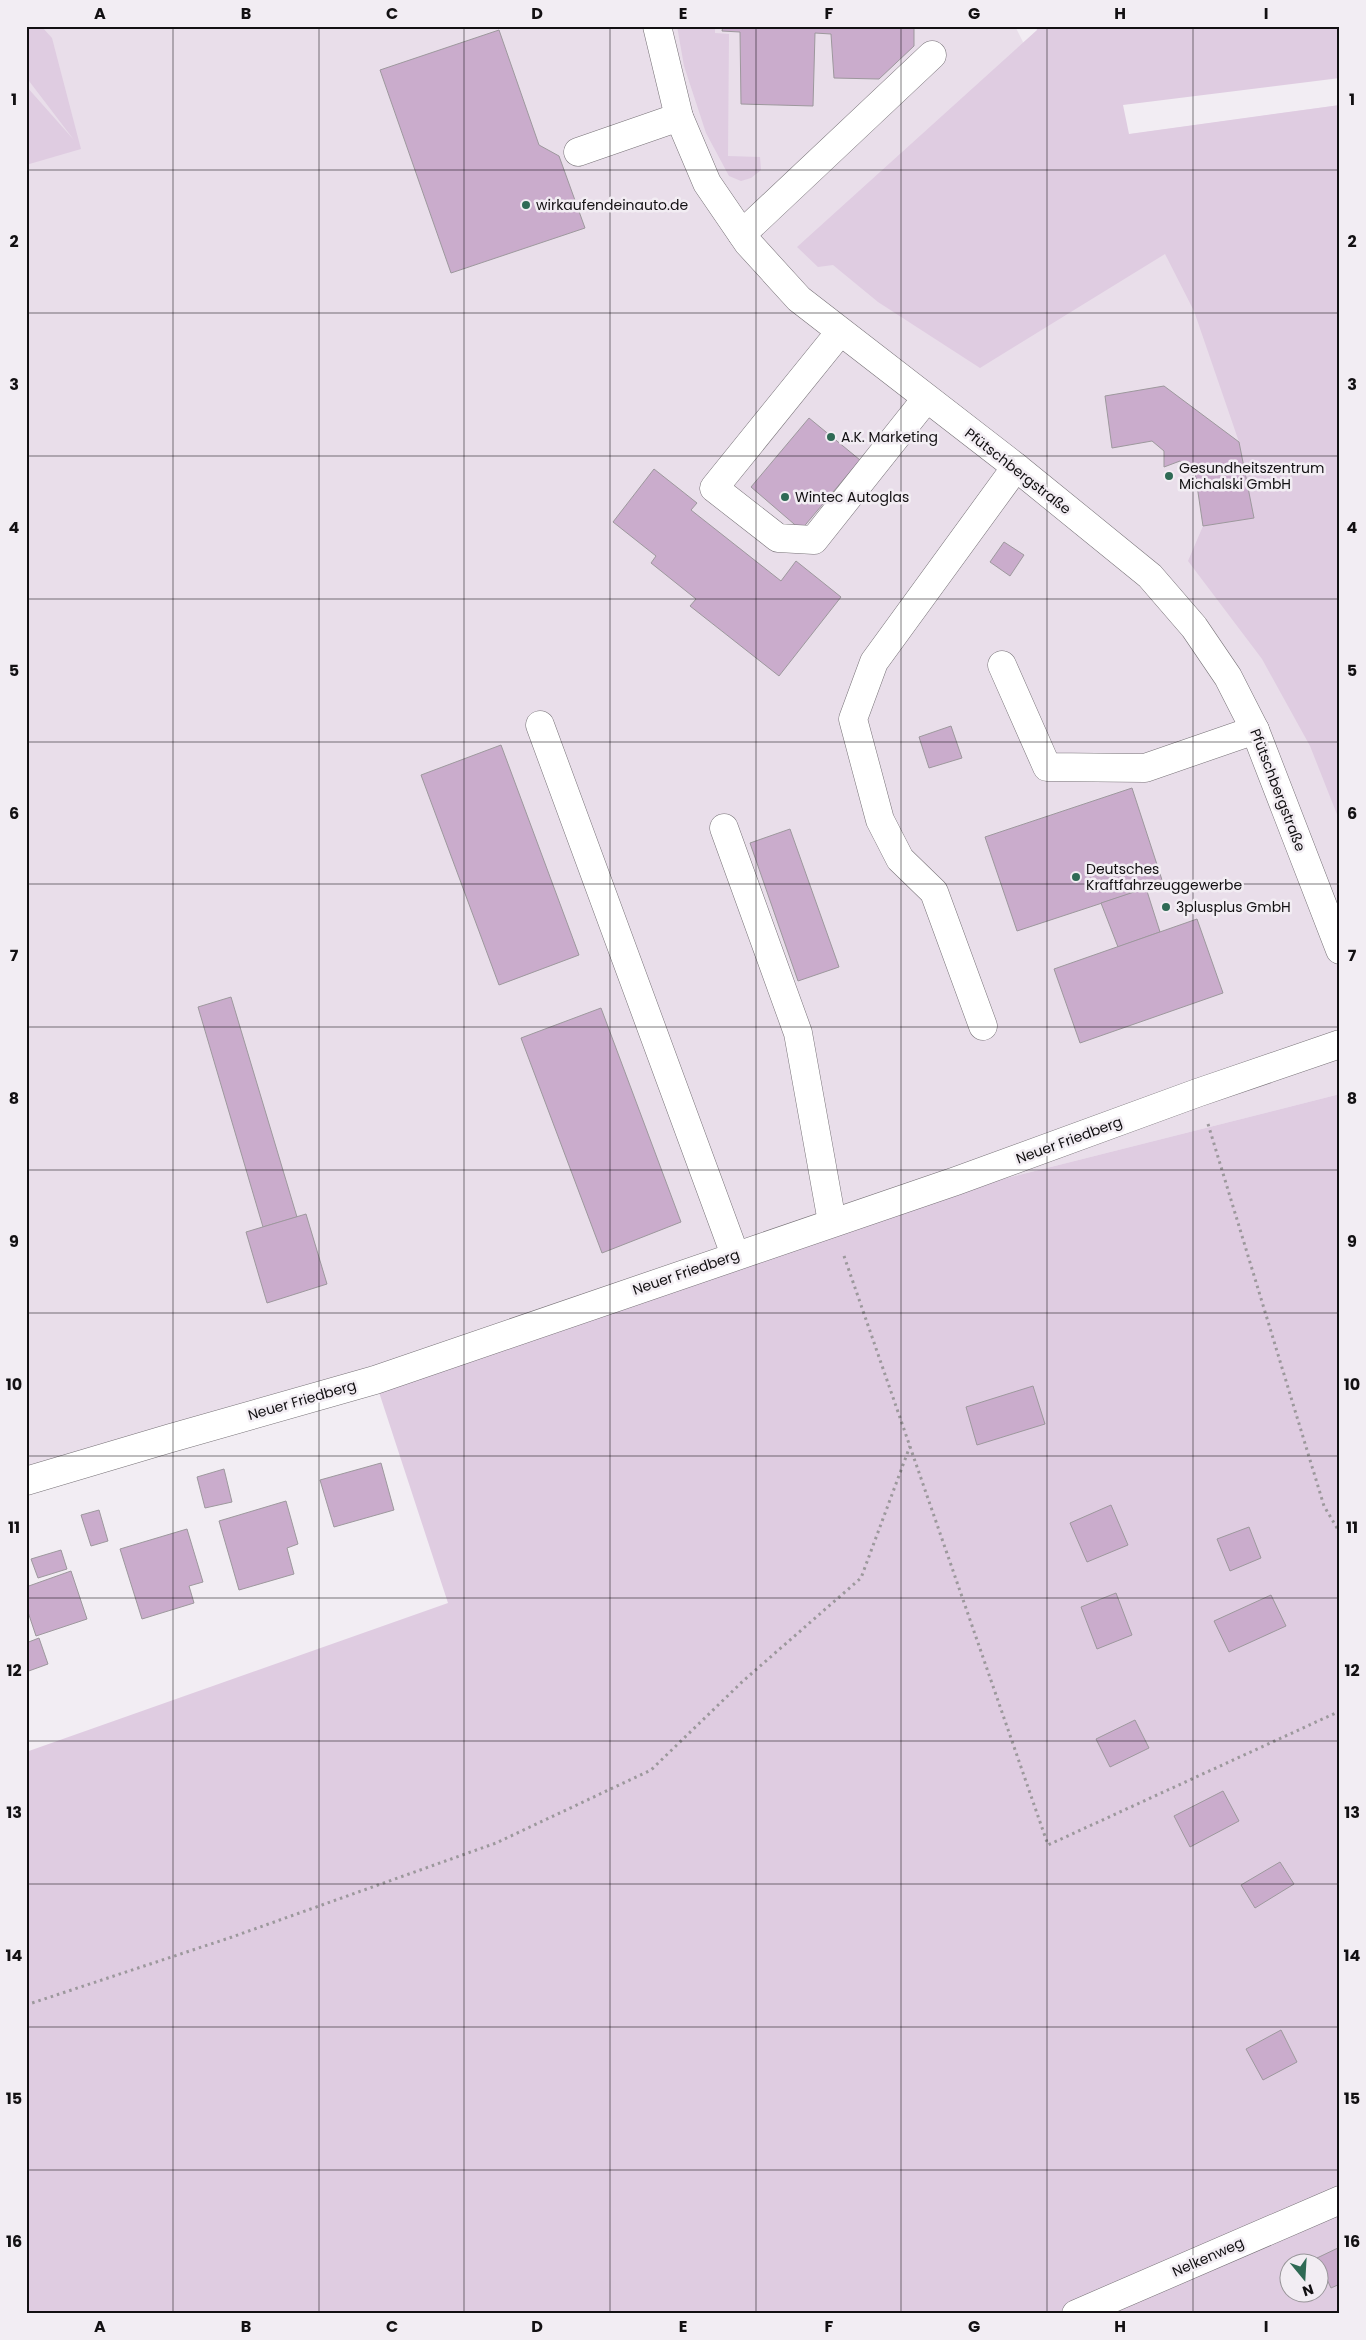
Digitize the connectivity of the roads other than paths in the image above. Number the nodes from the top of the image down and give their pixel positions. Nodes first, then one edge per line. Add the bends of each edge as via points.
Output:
1 (657, 26) edge
2 (932, 55) dead end
3 (680, 116) junction
4 (578, 152) dead end
5 (742, 234) junction
6 (840, 332) junction
7 (926, 399) junction
8 (1016, 467) junction
9 (1002, 665) dead end
10 (540, 725) dead end
11 (1255, 730) junction
12 (724, 828) dead end
13 (1340, 950) edge
14 (982, 1026) dead end
15 (1340, 1044) edge
16 (832, 1222) junction
17 (735, 1255) junction
18 (26, 1481) edge
19 (1340, 2200) edge
20 (1076, 2314) edge

1 - 3 street, Pfütschbergstraße
2 - 5 street
3 - 4 street
3 - 5 street, Pfütschbergstraße via 707,183
5 - 6 street, Pfütschbergstraße via 799,299
6 - 7 street, Pfütschbergstraße
6 - 7 street via 714,488 778,538 814,540
7 - 8 street, Pfütschbergstraße
8 - 11 street, Pfütschbergstraße via 1150,576 1194,627 1224,670
8 - 14 street via 874,662 853,719 880,820 900,859 934,892
9 - 11 street via 1047,767 1145,768
10 - 17 street
11 - 13 street, Pfütschbergstraße
12 - 16 street via 798,1033
15 - 16 street, Neuer Friedberg
16 - 17 street, Neuer Friedberg
17 - 18 street, Neuer Friedberg via 375,1380
19 - 20 street, Nelkenweg

